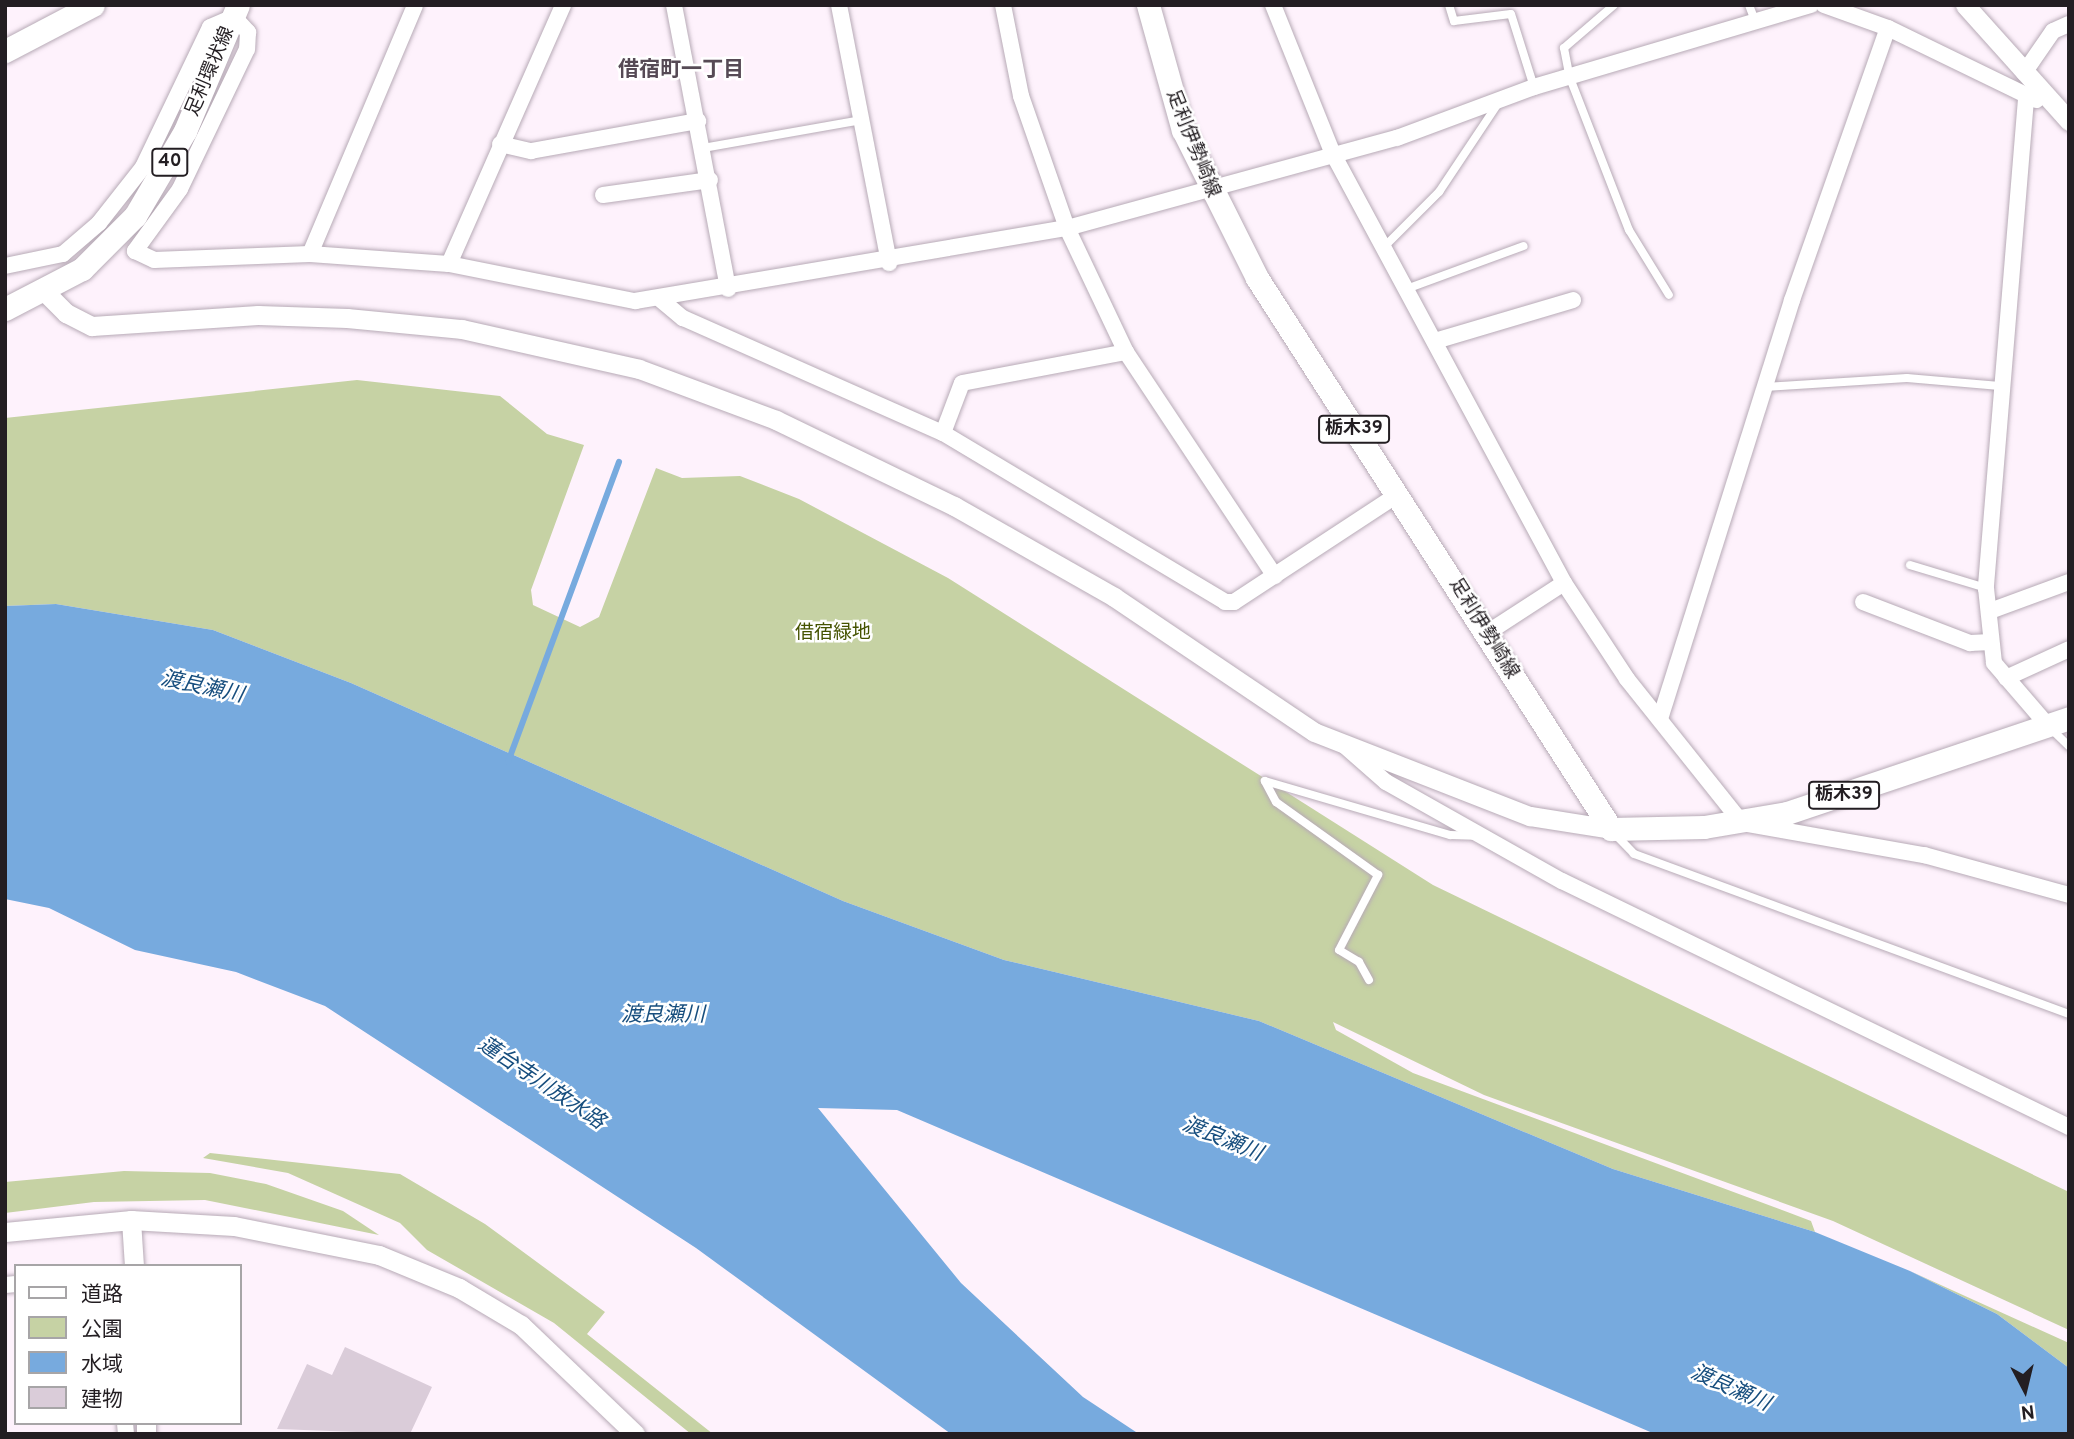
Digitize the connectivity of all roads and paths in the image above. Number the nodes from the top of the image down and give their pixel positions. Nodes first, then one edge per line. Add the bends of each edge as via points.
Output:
1 (93, 5) edge
2 (415, 5) edge
3 (562, 5) edge
4 (674, 5) edge
5 (839, 5) edge
6 (1003, 5) edge
7 (1147, 5) edge
8 (1273, 5) edge
9 (1449, 5) edge
10 (1517, 5) edge
11 (1614, 5) edge
12 (1749, 5) edge
13 (1811, 5) edge
14 (1824, 5) edge
15 (1965, 5) edge
16 (236, 11) edge
17 (1511, 14) junction
18 (1756, 23) junction
19 (2069, 24) edge
20 (1888, 28) junction
21 (5, 51) edge
22 (2024, 73) junction
23 (1570, 78) junction
24 (1534, 87) junction
25 (1501, 99) junction
26 (2026, 99) junction
27 (2049, 101) junction
28 (862, 120) junction
29 (698, 121) junction
30 (2069, 121) edge
31 (500, 144) junction
32 (703, 148) junction
33 (1332, 152) junction
34 (709, 180) junction
35 (1208, 187) junction
36 (603, 195) dead end
37 (1067, 228) junction
38 (1387, 243) junction
39 (1524, 246) dead end
40 (310, 254) junction
41 (889, 263) junction
42 (449, 264) junction
43 (5, 266) edge
44 (1409, 288) junction
45 (728, 289) junction
46 (45, 292) junction
47 (1669, 295) dead end
48 (660, 299) junction
49 (1573, 300) dead end
50 (5, 309) edge
51 (1436, 341) junction
52 (1126, 352) junction
53 (2000, 386) junction
54 (1765, 387) junction
55 (943, 433) junction
56 (1397, 495) junction
57 (1910, 565) dead end
58 (1275, 576) junction
59 (2069, 582) edge
60 (1564, 583) junction
61 (1986, 588) junction
62 (1863, 602) dead end
63 (1990, 611) junction
64 (1487, 633) junction
65 (1991, 642) junction
66 (2069, 649) edge
67 (2006, 678) junction
68 (1660, 719) junction
69 (2059, 723) edge
70 (2069, 746) edge
71 (1346, 747) junction
72 (1742, 823) junction
73 (1611, 829) junction
74 (1485, 835) junction
75 (2069, 895) edge
76 (1369, 980) dead end
77 (2069, 1014) edge
78 (2069, 1127) edge
79 (131, 1220) junction
80 (5, 1232) edge
81 (134, 1264) edge
82 (635, 1434) edge

1 - 21 main road
2 - 40 street
3 - 31 street
4 - 29 street
5 - 28 street
6 - 37 street via 1021,96
7 - 35 main road, 足利伊勢崎線 / 栃木39 via 1165,76
8 - 33 street
9 - 17 lane via 1454,21
10 - 17 lane
11 - 23 lane via 1564,48
12 - 18 lane
13 - 18 street
14 - 20 street
15 - 22 street
16 - 40 street via 247,32 247,49 180,189 135,251 154,260
16 - 43 street via 210,27 143,167 99,223 63,254
16 - 46 main road, 足利環状線 / 40 via 185,131 135,216 98,256
17 - 24 lane
18 - 23 street
19 - 22 street via 2053,31
20 - 26 street
20 - 54 street
22 - 27 street
23 - 24 street
23 - 47 lane via 1629,230
24 - 25 street
25 - 33 street via 1397,138
25 - 38 lane via 1438,192
26 - 27 street
26 - 53 street
27 - 30 street
28 - 32 lane
28 - 41 street
29 - 31 street via 531,151
29 - 32 street
31 - 42 street
32 - 34 street
33 - 35 street
33 - 38 street
34 - 36 street
34 - 45 street
35 - 37 street
35 - 56 main road, 足利伊勢崎線 / 栃木39 via 1286,327
37 - 41 street
37 - 52 street
38 - 44 street
39 - 44 lane
40 - 42 street
41 - 45 street
42 - 48 street via 627,300
44 - 51 street
45 - 48 street
46 - 50 main road, 足利環状線 / 40
46 - 71 street via 66,313 92,326 258,315 422,324 558,347 673,380 776,420 954,506 1114,597 1314,732
48 - 55 street via 683,318
49 - 51 street
51 - 60 street
52 - 55 street via 962,383
52 - 58 street
53 - 54 lane via 1907,378
53 - 61 street
54 - 68 street
55 - 58 street via 1225,602
56 - 58 street
56 - 64 main road, 足利伊勢崎線 / 栃木39
57 - 61 lane
59 - 63 street
60 - 64 street
60 - 68 street
61 - 63 street
62 - 65 street via 1969,643
63 - 65 street
64 - 73 main road, 足利伊勢崎線 / 栃木39
65 - 67 street via 1993,663
66 - 67 street
67 - 69 street
68 - 72 street
69 - 70 lane
69 - 72 main road, 栃木39
71 - 73 street via 1530,816
71 - 74 street via 1386,782
72 - 73 main road, 栃木39
72 - 75 street via 1924,855
73 - 77 lane via 1634,854
74 - 76 lane via 1450,835 1265,781 1276,802 1378,875 1339,950 1359,962
74 - 78 street via 1688,944
79 - 80 street
79 - 81 street
79 - 82 street via 234,1226 403,1264 522,1325

